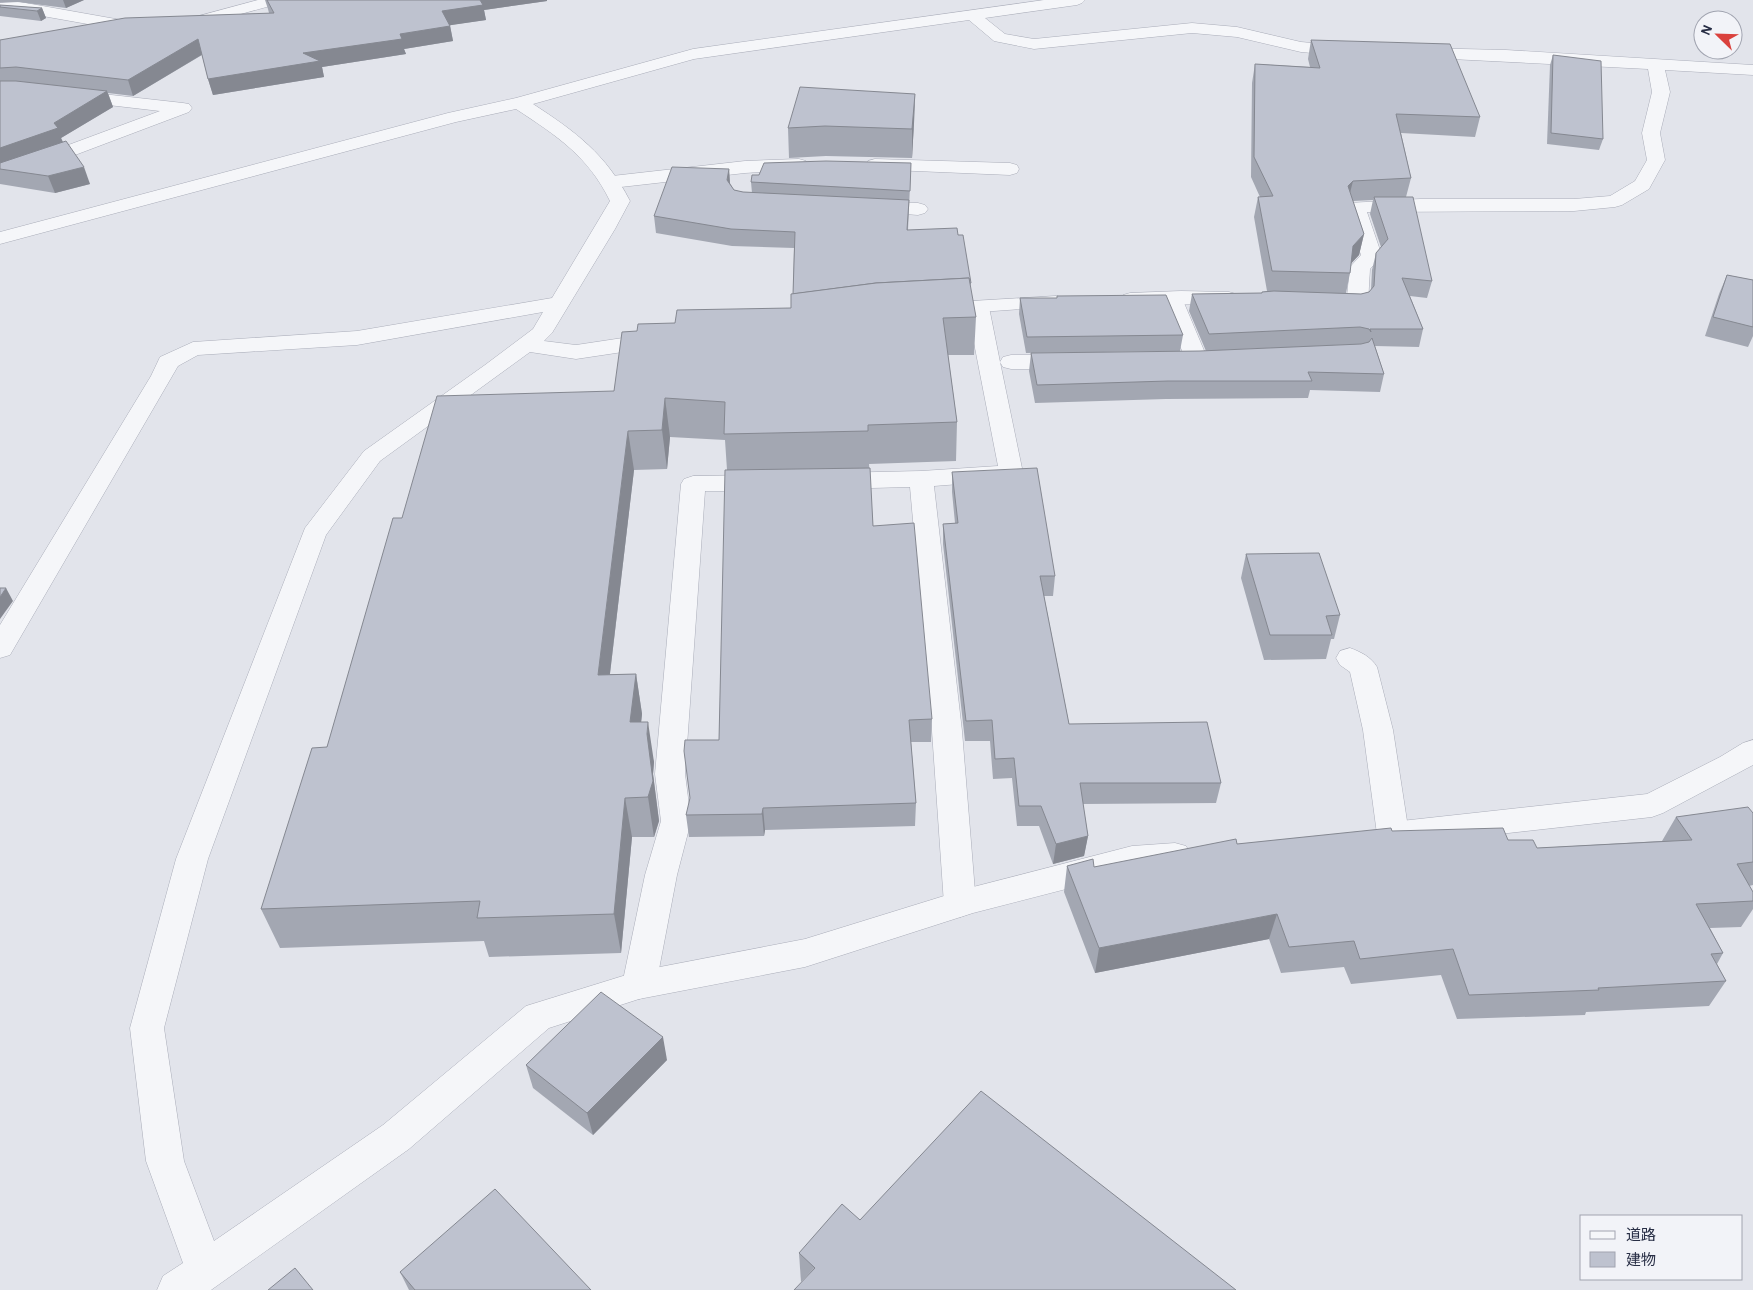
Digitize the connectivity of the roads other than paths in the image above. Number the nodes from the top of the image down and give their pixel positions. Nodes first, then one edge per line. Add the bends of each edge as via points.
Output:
1 (276, 0) edge
2 (1077, 0) edge
3 (0, 8) edge
4 (973, 15) junction
5 (1362, 52) edge
6 (1400, 53) edge
7 (1656, 64) junction
8 (1753, 70) edge
9 (0, 90) edge
10 (520, 103) junction
11 (817, 164) edge
12 (855, 165) edge
13 (1010, 169) dead end
14 (0, 174) edge
15 (612, 182) junction
16 (850, 206) edge
17 (918, 209) dead end
18 (0, 238) edge
19 (1171, 298) junction
20 (1250, 299) edge
21 (1114, 300) edge
22 (1076, 301) edge
23 (1308, 301) edge
24 (559, 303) junction
25 (978, 306) junction
26 (922, 310) edge
27 (679, 337) edge
28 (524, 345) junction
29 (1148, 360) edge
30 (1089, 361) edge
31 (1011, 362) dead end
32 (921, 479) junction
33 (782, 482) edge
34 (812, 482) edge
35 (0, 648) edge
36 (1350, 658) dead end
37 (1753, 751) edge
38 (1200, 852) edge
39 (960, 904) junction
40 (639, 985) junction
41 (205, 1270) junction
42 (177, 1290) edge

1 - 3 street via 207,20 165,26 127,26 20,7
2 - 4 street
4 - 5 street via 994,36 1034,44 1192,28 1237,32 1301,47
4 - 10 street via 693,54
6 - 7 street via 1506,55
7 - 8 street
7 - 23 street via 1661,92 1651,134 1656,160 1642,186 1615,201 1574,205 1355,207 1372,256 1360,267 1357,303
9 - 14 street via 183,108
10 - 15 street via 578,142
10 - 18 street via 454,117
11 - 15 street via 743,177
12 - 13 street
15 - 24 street via 620,200
16 - 17 street
19 - 20 street
19 - 21 street
19 - 29 street via 1206,359
22 - 25 street
24 - 28 street via 540,333
24 - 35 street via 357,338 193,349 168,362
25 - 26 street
25 - 32 street via 1011,474
27 - 28 street via 576,352
28 - 41 street via 372,456 314,534 192,859 147,1028 164,1161
30 - 31 street
32 - 34 street
32 - 39 street via 947,731
33 - 40 street via 693,484 670,774 676,821
36 - 37 street via 1362,667 1378,730 1379,835 1652,805
38 - 39 street via 1132,859
39 - 40 street via 805,953
40 - 41 street via 538,1017 396,1137
41 - 42 street

